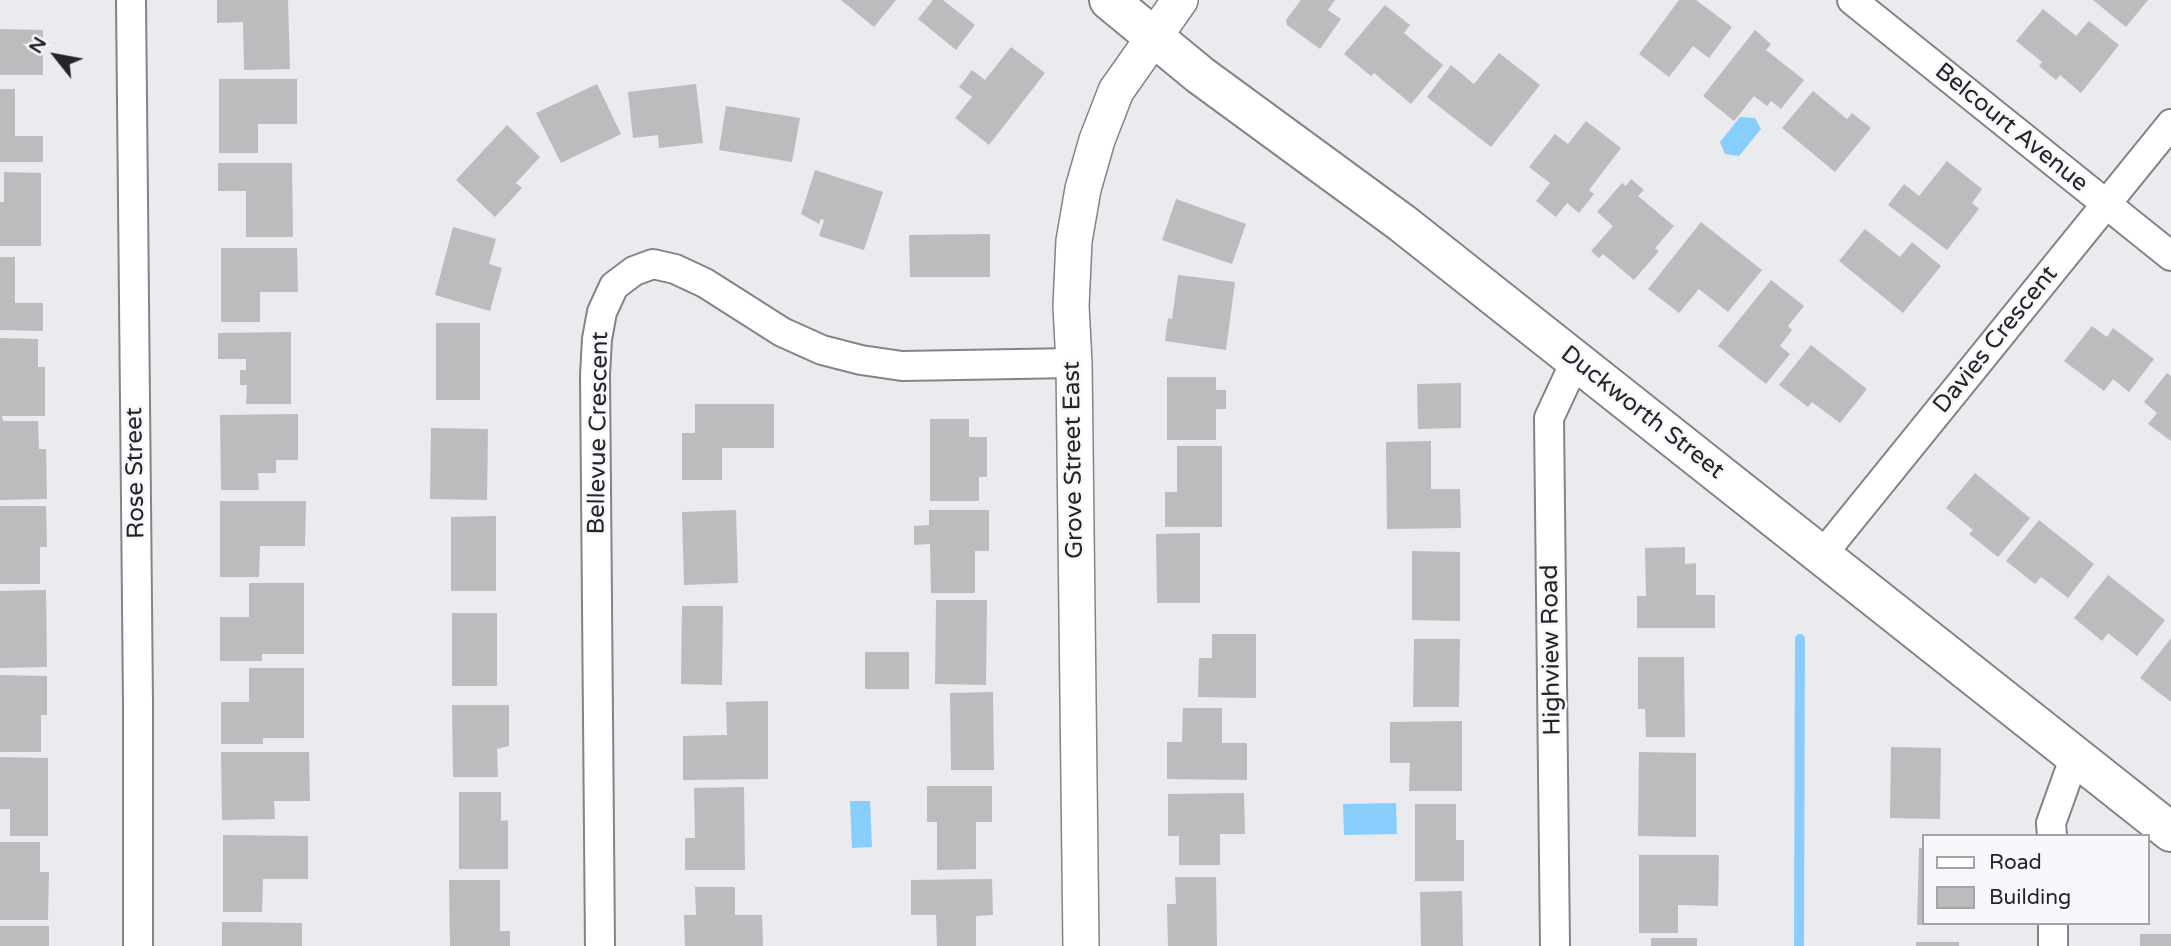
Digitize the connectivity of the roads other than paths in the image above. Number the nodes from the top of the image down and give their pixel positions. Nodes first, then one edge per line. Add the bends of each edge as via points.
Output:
1 (131, 0) edge
2 (1110, 0) edge
3 (1180, 0) edge
4 (1852, 0) edge
5 (1154, 37) junction
6 (2171, 124) edge
7 (2106, 204) junction
8 (2171, 256) edge
9 (1576, 360) junction
10 (1074, 363) junction
11 (1822, 555) junction
12 (2075, 756) junction
13 (2171, 832) edge
14 (2052, 834) edge
15 (2053, 925) edge
16 (138, 946) edge
17 (600, 946) edge
18 (1081, 946) edge
19 (1555, 946) edge
20 (2053, 946) edge

1 - 16 street, Rose Street
2 - 5 main road, Duckworth Street
3 - 5 street, Grove Street East
4 - 7 street, Belcourt Avenue
5 - 9 main road, Duckworth Street
5 - 10 street, Grove Street East via 1116,91 1083,189 1071,274
6 - 7 street, Davies Crescent
7 - 8 street, Belcourt Avenue
7 - 11 street, Davies Crescent
9 - 11 main road, Duckworth Street
9 - 19 street, Highview Road via 1549,418
10 - 17 street, Bellevue Crescent via 902,366 861,360 822,350 782,332 675,269 653,264 614,286 602,312 595,375
10 - 18 street, Grove Street East
11 - 12 main road, Duckworth Street
12 - 13 main road, Duckworth Street
12 - 14 street via 2051,823
15 - 20 street

